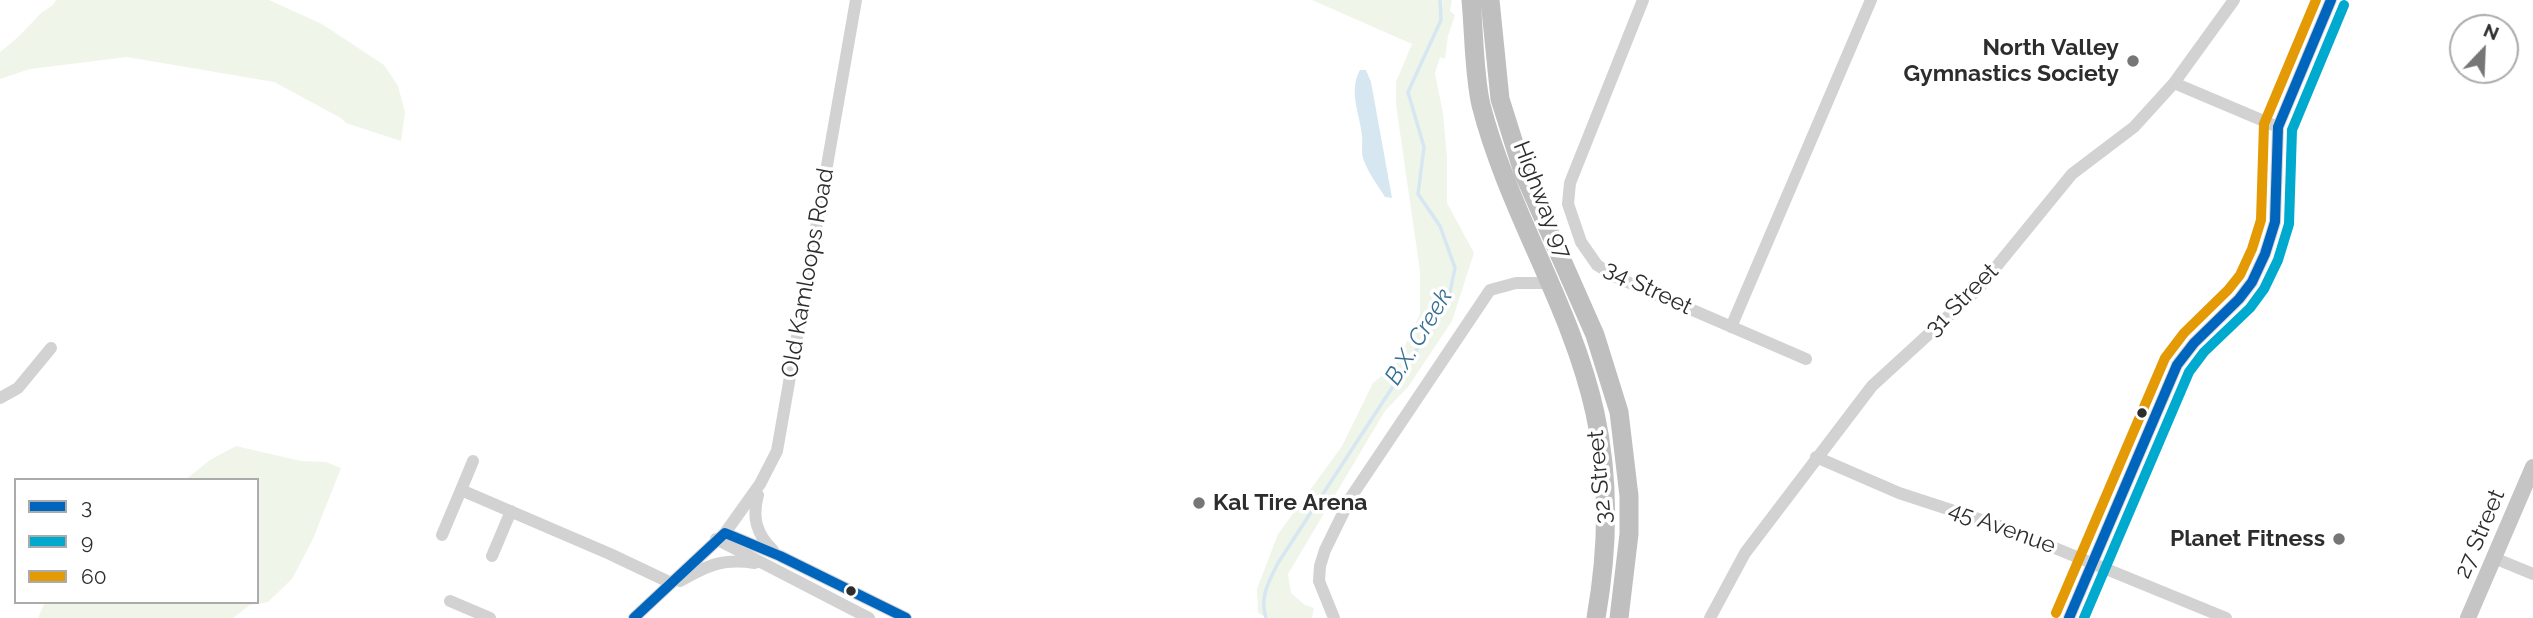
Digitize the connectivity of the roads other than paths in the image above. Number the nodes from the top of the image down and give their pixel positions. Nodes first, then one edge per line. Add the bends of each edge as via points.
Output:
1 (856, 0) edge
2 (1471, 0) edge
3 (1490, 0) edge
4 (1643, 0) edge
5 (1871, 0) edge
6 (2234, 0) edge
7 (2331, 0) edge
8 (2174, 83) junction
9 (2278, 127) junction
10 (1548, 283) junction
11 (1731, 327) junction
12 (1595, 335) joint
13 (51, 348) dead end
14 (1806, 359) dead end
15 (0, 398) edge
16 (1595, 411) joint
17 (1816, 457) junction
18 (474, 461) dead end
19 (2533, 467) edge
20 (760, 484) junction
21 (461, 490) junction
22 (511, 511) junction
23 (442, 536) dead end
24 (721, 536) junction
25 (492, 556) dead end
26 (780, 556) junction
27 (2494, 558) junction
28 (2092, 562) junction
29 (762, 564) junction
30 (1604, 566) junction
31 (1626, 569) junction
32 (2533, 575) edge
33 (667, 588) junction
34 (450, 601) dead end
35 (490, 618) edge
36 (634, 618) edge
37 (869, 618) edge
38 (906, 618) edge
39 (1334, 618) edge
40 (1596, 618) edge
41 (1619, 618) edge
42 (1710, 618) edge
43 (2069, 618) edge
44 (2226, 618) edge
45 (2469, 618) edge

1 - 20 street, Old Kamloops Road via 777,451
2 - 10 highway, Highway 97 via 1480,103 1504,178
3 - 12 highway, Highway 97 via 1500,99 1523,172
4 - 11 street, 34 Street via 1570,183 1571,218 1597,265
5 - 11 street
6 - 8 street, 31 Street
7 - 9 street
8 - 9 street
8 - 17 street, 31 Street via 2134,127 2071,174 1978,289 1872,386
9 - 28 street via 2275,222 2265,254 2239,299 2177,365
10 - 16 highway, Highway 97
10 - 39 street via 1516,283 1490,290 1351,497 1320,566 1320,581
11 - 14 street, 34 Street
12 - 31 highway, 32 Street via 1619,412 1625,452 1629,509
13 - 15 street via 18,388
16 - 30 highway, 32 Street via 1605,490
17 - 28 street, 45 Avenue via 1899,493
17 - 42 street, 31 Street via 1745,552
18 - 21 street
19 - 27 main road, 27 Street
20 - 24 street, Old Kamloops Road
20 - 26 street via 754,508 757,528
21 - 22 street
21 - 23 street
22 - 25 street
22 - 33 street via 610,554
24 - 26 street
24 - 29 street
24 - 33 street, Old Kamloops Road
26 - 38 street
27 - 32 street
27 - 45 main road, 27 Street
28 - 43 street
28 - 44 street, 45 Avenue
29 - 33 street via 724,561 705,566
29 - 37 street
30 - 31 street
30 - 40 highway, 32 Street
31 - 41 highway, 32 Street
33 - 36 street
34 - 35 street

